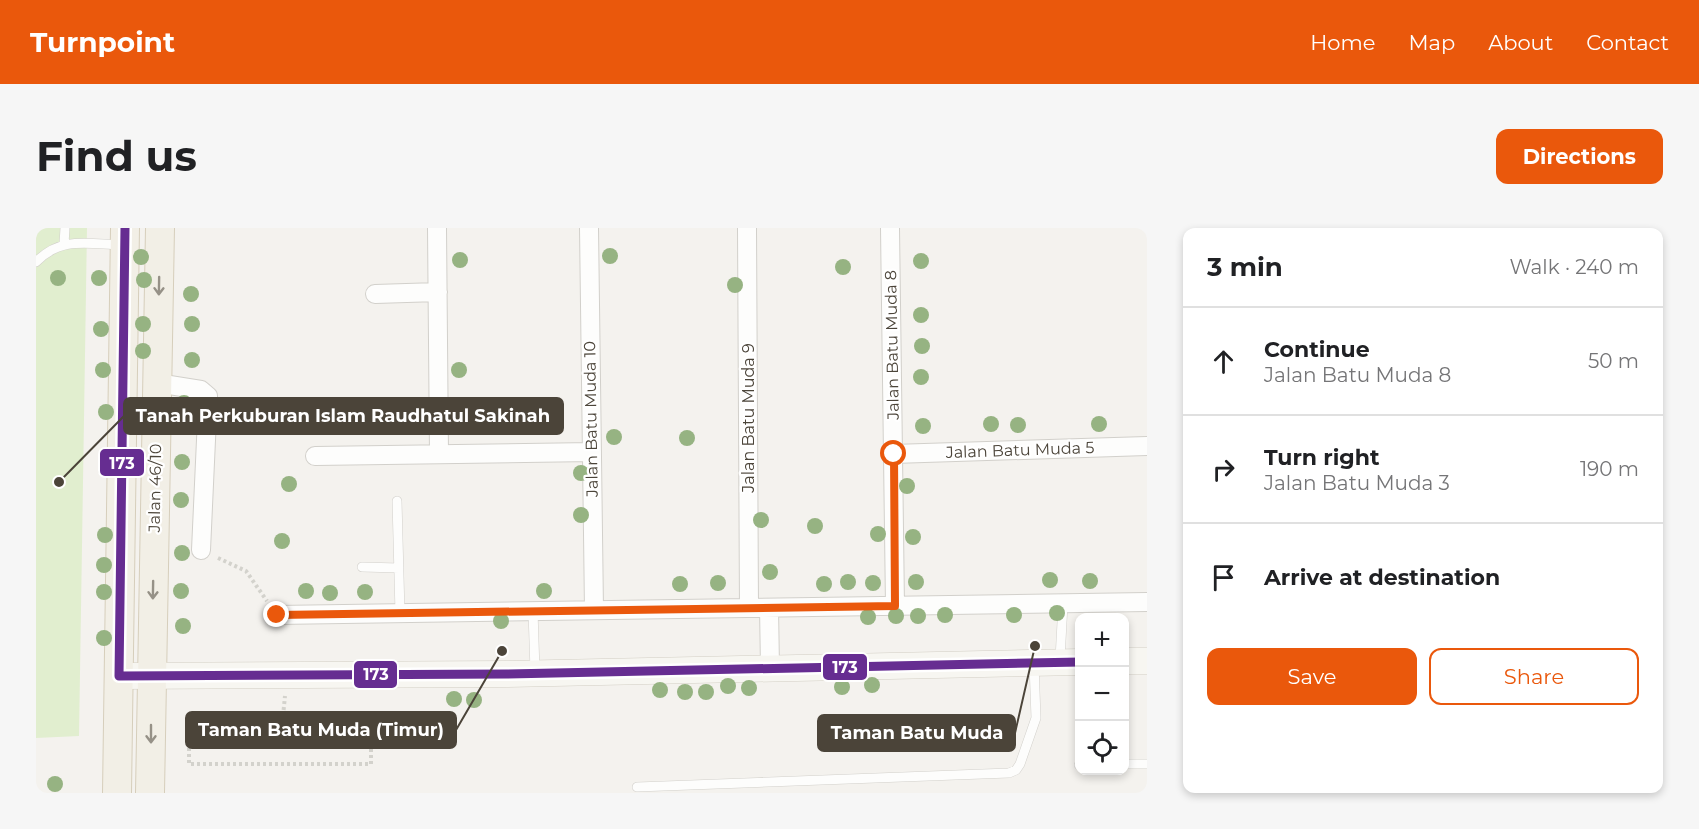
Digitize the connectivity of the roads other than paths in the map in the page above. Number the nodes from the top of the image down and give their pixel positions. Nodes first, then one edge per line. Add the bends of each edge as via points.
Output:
1 (65, 228) edge
2 (160, 228) edge
3 (437, 228) edge
4 (590, 228) edge
5 (747, 228) edge
6 (890, 228) edge
7 (125, 237) edge
8 (64, 244) junction
9 (36, 262) edge
10 (438, 292) junction
11 (375, 294) dead end
12 (157, 383) junction
13 (1147, 446) edge
14 (592, 452) junction
15 (439, 454) junction
16 (894, 454) junction
17 (315, 456) dead end
18 (397, 501) dead end
19 (201, 550) road end
20 (362, 567) dead end
21 (399, 568) junction
22 (1147, 602) edge
23 (1063, 603) junction
24 (895, 606) junction
25 (749, 608) junction
26 (769, 608) junction
27 (594, 610) junction
28 (533, 611) junction
29 (400, 613) junction
30 (277, 615) road end
31 (1129, 661) edge
32 (1147, 661) edge
33 (1034, 662) junction
34 (1070, 662) edge
35 (770, 668) junction
36 (535, 674) junction
37 (119, 676) junction
38 (151, 676) junction
39 (1129, 764) edge
40 (1147, 764) edge
41 (637, 787) dead end
42 (117, 793) edge
43 (150, 793) edge

1 - 8 lane
2 -> 12 main road, Jalan 46/10
3 - 10 street
4 - 14 street, Jalan Batu Muda 10
5 - 25 street, Jalan Batu Muda 9
6 - 16 street, Jalan Batu Muda 8
7 - 8 lane
7 - 37 main road, Jalan 46/10
8 - 9 lane via 47,250
10 - 11 street
10 - 15 street
12 - 19 street via 201,390 208,396
12 -> 38 main road, Jalan 46/10
13 - 16 street, Jalan Batu Muda 5
14 - 15 street
14 - 27 street, Jalan Batu Muda 10
15 - 17 street
16 - 24 street, Jalan Batu Muda 8
18 - 21 lane
20 - 21 lane
21 - 29 lane
22 - 23 street
23 - 24 street
23 - 34 lane
24 - 26 street
25 - 26 street
25 - 27 street
26 - 35 street
27 - 28 street
28 - 29 street
28 - 36 lane
29 - 30 street
31 - 32 street
33 - 34 street
33 - 35 street
33 - 41 lane via 1036,718 1020,764 1010,773
35 - 36 street
36 - 38 street
37 - 38 street
37 - 42 main road, Jalan 46/10
38 -> 43 main road, Jalan 46/10
39 - 40 lane

